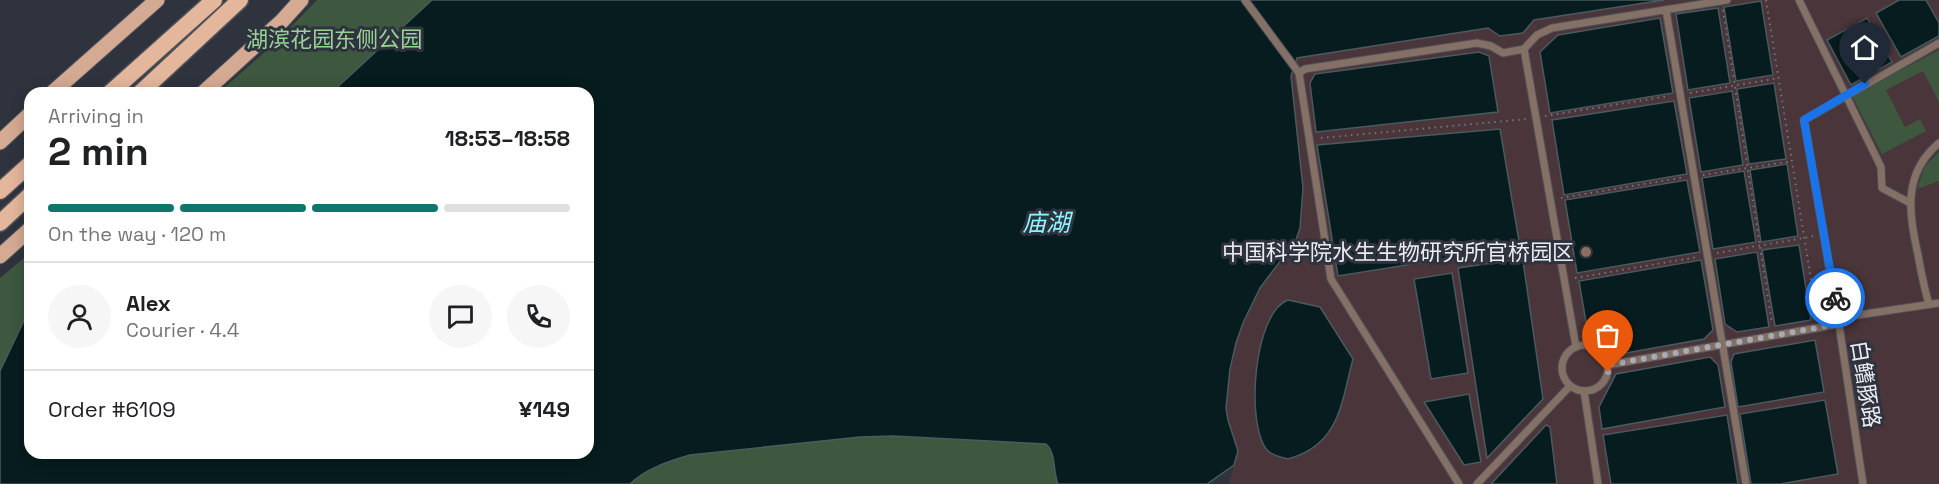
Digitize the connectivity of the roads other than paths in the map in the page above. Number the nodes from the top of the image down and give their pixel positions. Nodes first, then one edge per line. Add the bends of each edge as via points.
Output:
1 (157, 0) edge
2 (214, 0) edge
3 (240, 0) edge
4 (301, 0) edge
5 (1245, 0) edge
6 (1724, 0) edge
7 (1800, 0) edge
8 (1666, 10) junction
9 (1939, 43) edge
10 (1524, 49) junction
11 (1299, 73) junction
12 (59, 87) edge
13 (117, 87) edge
14 (146, 87) edge
15 (210, 87) edge
16 (1846, 94) junction
17 (24, 120) edge
18 (0, 142) edge
19 (1939, 143) edge
20 (24, 169) edge
21 (0, 191) edge
22 (24, 201) edge
23 (1910, 202) junction
24 (0, 223) edge
25 (24, 234) edge
26 (0, 256) edge
27 (1939, 303) edge
28 (1929, 304) junction
29 (1839, 321) junction
30 (1723, 345) junction
31 (1576, 347) junction
32 (1608, 365) junction
33 (1570, 386) junction
34 (1584, 392) junction
35 (1459, 484) edge
36 (1477, 484) edge
37 (1598, 484) edge
38 (1746, 484) edge
39 (1863, 484) edge

1 - 12 main road
2 - 13 highway
3 - 14 highway
4 - 15 main road
5 - 11 lane
6 - 8 lane
7 - 16 lane
8 - 10 lane via 1545,30
8 - 30 lane
9 - 16 lane
10 - 11 lane via 1503,53 1477,44
10 - 31 lane
11 - 35 lane via 1331,279
16 - 23 lane via 1881,167 1882,188
16 - 29 lane via 1804,120
17 - 18 main road
19 - 23 lane via 1919,166
20 - 21 highway
22 - 24 highway
23 - 28 lane
25 - 26 main road
27 - 28 lane, 白鳍豚路
28 - 29 lane, 白鳍豚路
29 - 30 lane
29 - 39 lane, 白鳍豚路
30 - 32 lane
30 - 38 lane
31 - 32 lane via 1597,348
31 - 33 lane via 1569,351 1562,365
32 - 34 lane via 1602,384
33 - 34 lane
33 - 36 lane
34 - 37 lane

